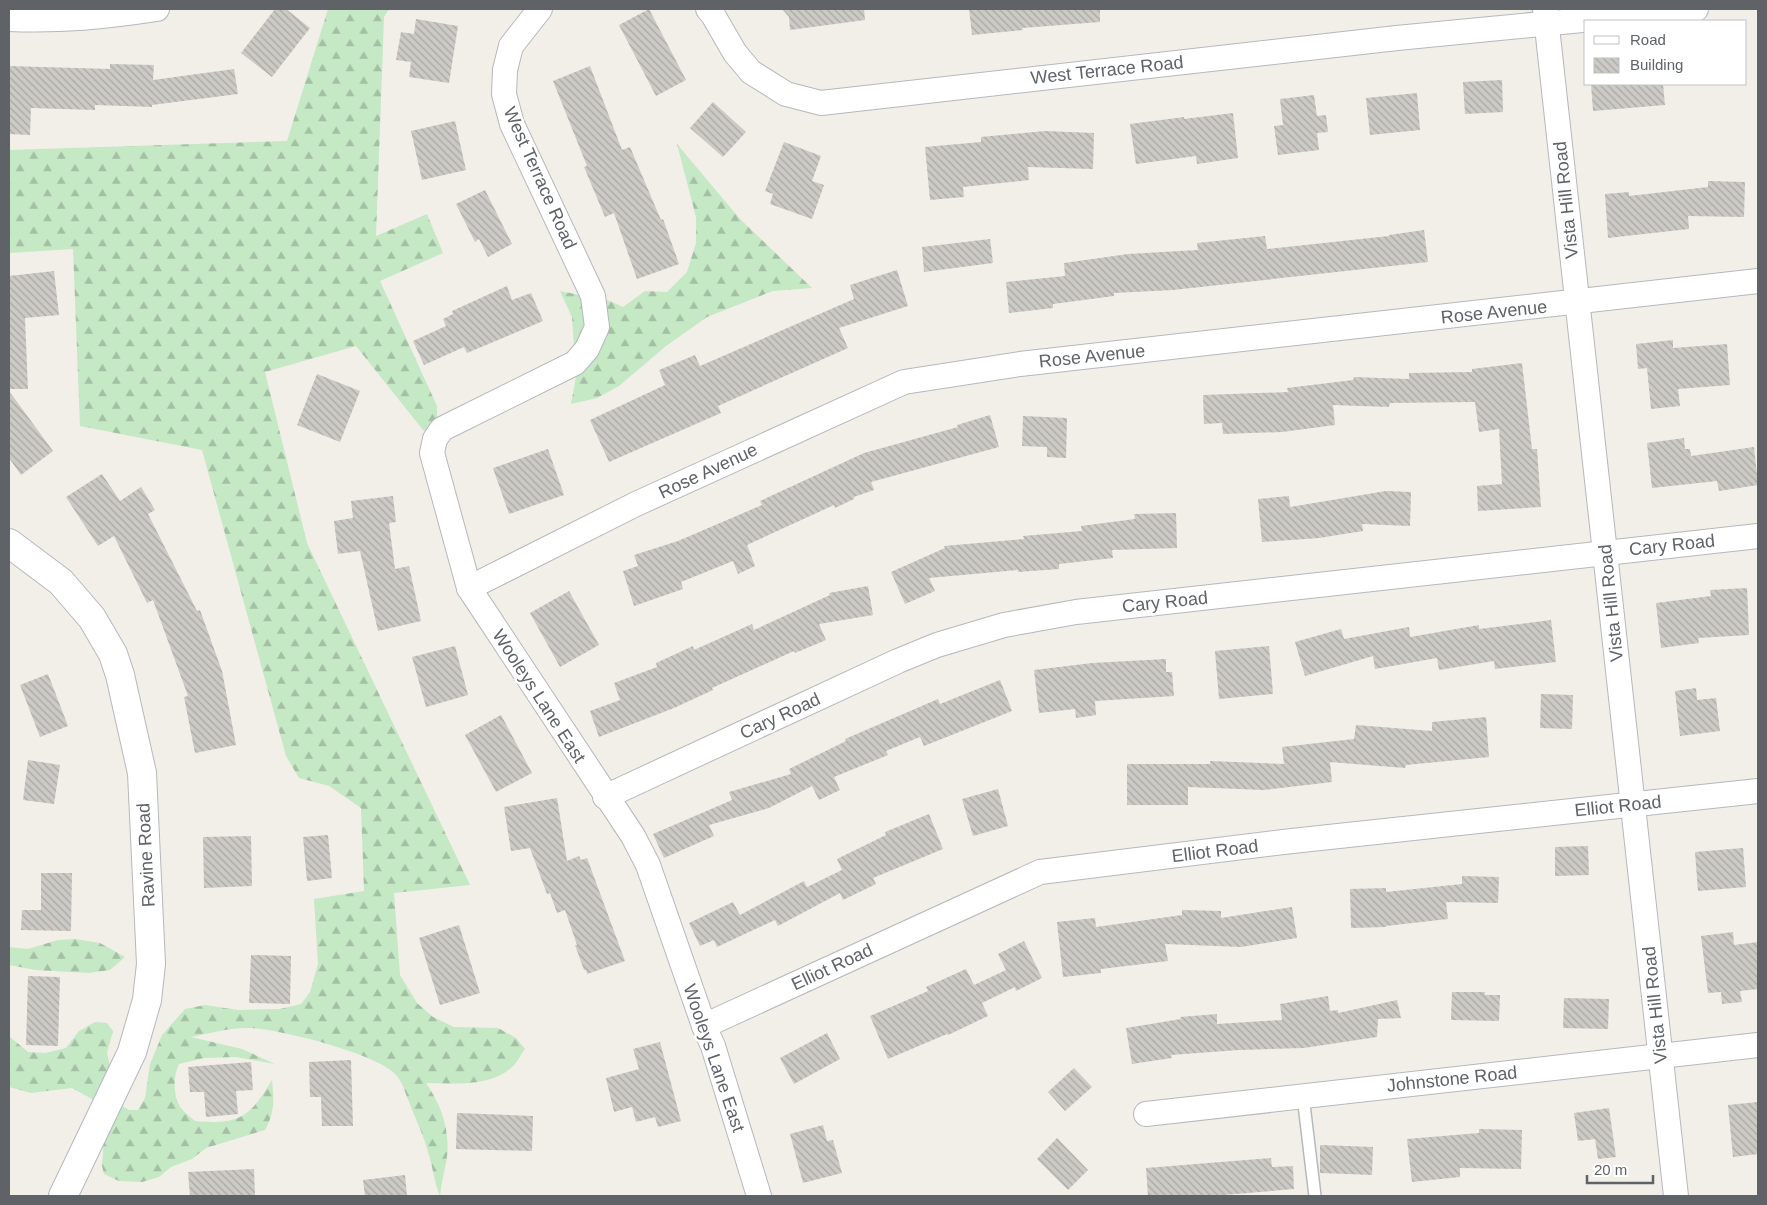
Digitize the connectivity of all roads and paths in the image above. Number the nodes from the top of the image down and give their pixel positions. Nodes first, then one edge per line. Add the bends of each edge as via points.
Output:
1 (157, 9) edge
2 (540, 9) edge
3 (708, 9) edge
4 (1696, 9) edge
5 (1546, 16) edge
6 (9, 18) edge
7 (579, 267) joint
8 (1758, 281) edge
9 (1577, 302) junction
10 (1758, 536) edge
11 (9, 543) edge
12 (1605, 553) junction
13 (469, 588) junction
14 (1758, 791) edge
15 (605, 797) junction
16 (1633, 804) junction
17 (704, 1026) junction
18 (1758, 1045) edge
19 (1661, 1056) junction
20 (1303, 1096) junction
21 (1146, 1114) dead end
22 (63, 1196) edge
23 (759, 1196) edge
24 (1315, 1196) edge
25 (1676, 1196) edge

1 - 6 street via 83,19
2 - 7 street, West Terrace Road via 511,46 504,94 512,124
3 - 5 street, West Terrace Road via 735,53 751,72 786,94 821,103 1397,38
4 - 5 street, West Terrace Road
5 - 9 street, Vista Hill Road
7 - 13 street, Wooleys Lane East via 593,296 597,327 587,349 575,363 442,428 435,439 434,463
8 - 9 street, Rose Avenue
9 - 12 street, Vista Hill Road
9 - 13 street, Rose Avenue via 1020,364 904,382 636,504
10 - 12 street, Cary Road
11 - 22 street, Ravine Road via 61,582 92,618 113,654 142,773 151,964 147,1000 132,1052
12 - 15 street, Cary Road via 1076,612 1004,624 898,661
12 - 16 street, Vista Hill Road
13 - 15 street, Wooleys Lane East
14 - 16 street, Elliot Road
15 - 17 street, Wooleys Lane East via 633,836 648,865
16 - 17 street, Elliot Road via 1040,872
16 - 19 street, Vista Hill Road
17 - 23 street, Wooleys Lane East
18 - 19 street, Johnstone Road
19 - 20 street, Johnstone Road
19 - 25 street, Vista Hill Road
20 - 21 street, Johnstone Road
20 - 24 lane

